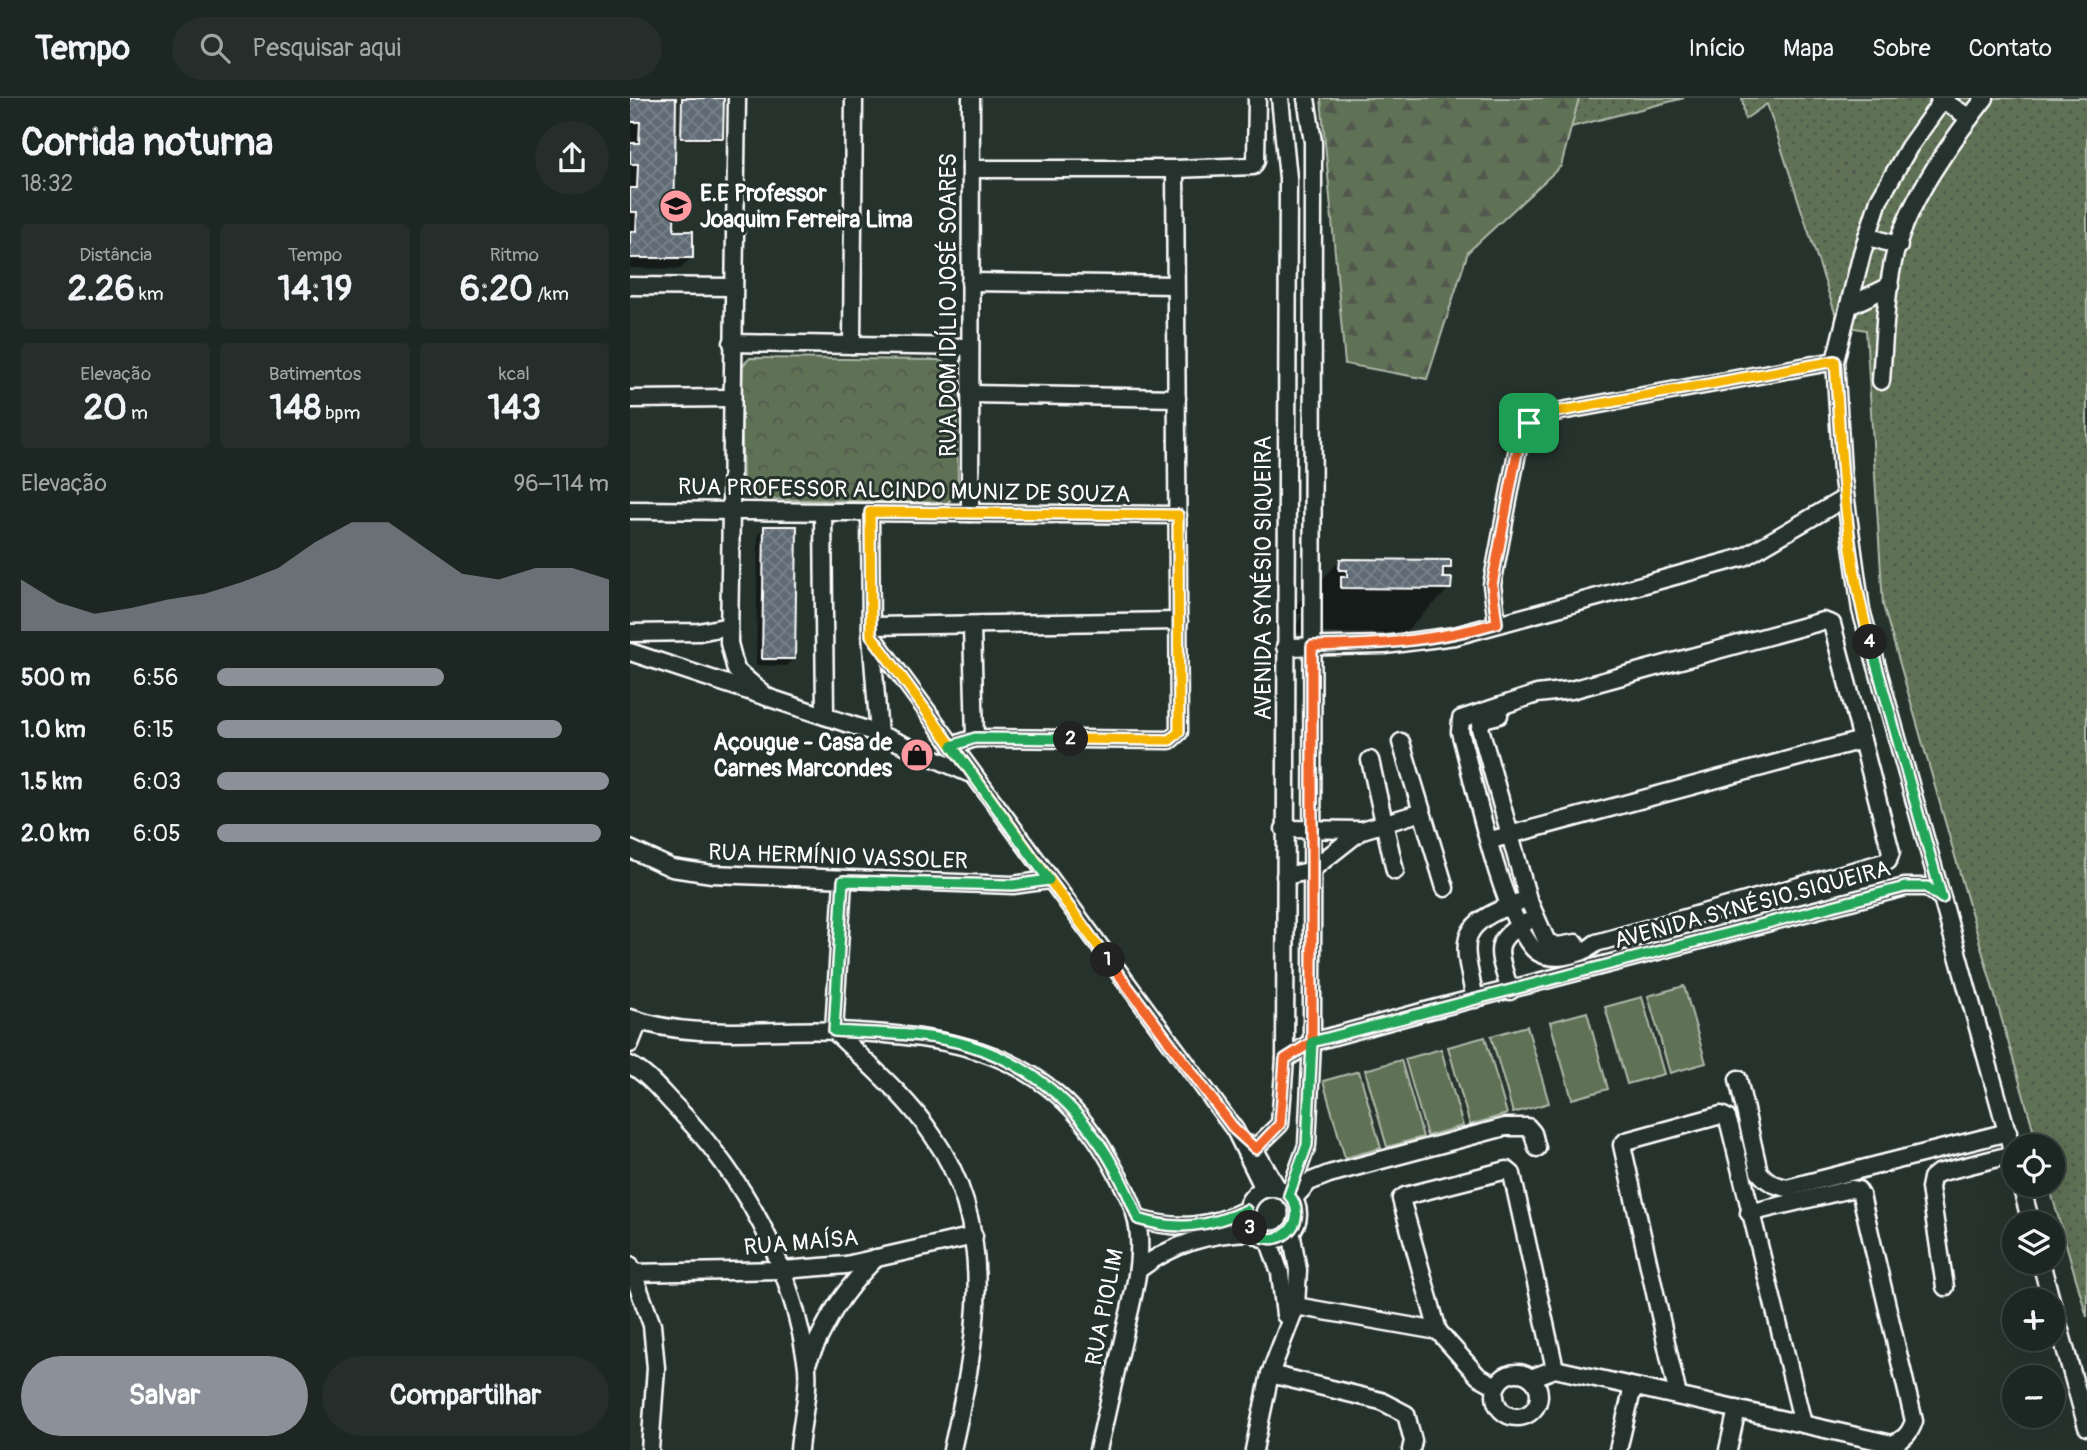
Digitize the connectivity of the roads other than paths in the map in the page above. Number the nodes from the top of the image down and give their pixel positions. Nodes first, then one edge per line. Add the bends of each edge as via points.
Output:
1 (737, 98) edge
2 (854, 98) edge
3 (971, 98) edge
4 (1257, 98) edge
5 (1280, 98) edge
6 (1306, 98) edge
7 (1985, 98) edge
8 (1942, 99) edge
9 (1970, 118) junction
10 (971, 169) junction
11 (1175, 170) junction
12 (1867, 236) junction
13 (1899, 246) junction
14 (970, 282) junction
15 (1175, 285) junction
16 (630, 286) edge
17 (1890, 286) junction
18 (733, 287) junction
19 (1849, 306) junction
20 (732, 343) junction
21 (852, 345) junction
22 (970, 347) junction
23 (1835, 361) junction
24 (1881, 381) dead end
25 (970, 394) junction
26 (731, 398) junction
27 (1177, 398) junction
28 (630, 399) edge
29 (1845, 498) junction
30 (630, 510) edge
31 (729, 511) junction
32 (823, 512) junction
33 (870, 512) junction
34 (970, 513) junction
35 (1178, 515) junction
36 (1179, 621) junction
37 (1497, 623) junction
38 (729, 626) junction
39 (972, 627) junction
40 (871, 630) junction
41 (630, 633) edge
42 (1285, 646) junction
43 (1312, 646) junction
44 (630, 652) edge
45 (1572, 690) junction
46 (766, 696) junction
47 (825, 716) junction
48 (879, 734) junction
49 (975, 738) junction
50 (1862, 740) junction
51 (1401, 743) dead end
52 (952, 746) junction
53 (1370, 761) dead end
54 (971, 774) junction
55 (1419, 813) junction
56 (1385, 823) junction
57 (1312, 828) junction
58 (1284, 829) junction
59 (1362, 830) junction
60 (1510, 834) junction
61 (1491, 840) junction
62 (630, 849) edge
63 (1310, 871) junction
64 (1395, 871) dead end
65 (1285, 876) junction
66 (1049, 880) junction
67 (843, 881) junction
68 (1445, 888) dead end
69 (1942, 898) junction
70 (1528, 899) junction
71 (1510, 905) junction
72 (1527, 922) junction
73 (1510, 991) junction
74 (1475, 999) junction
75 (634, 1019) edge
76 (834, 1031) junction
77 (1312, 1042) junction
78 (630, 1044) edge
79 (1285, 1059) junction
80 (630, 1065) edge
81 (1738, 1079) dead end
82 (1280, 1124) junction
83 (2008, 1132) joint
84 (1308, 1136) junction
85 (1537, 1148) dead end
86 (1252, 1151) junction
87 (2002, 1159) edge
88 (1281, 1193) junction
89 (1246, 1210) junction
90 (1749, 1213) junction
91 (1138, 1219) junction
92 (1291, 1231) junction
93 (974, 1236) junction
94 (1261, 1236) junction
95 (877, 1258) junction
96 (631, 1270) edge
97 (783, 1270) junction
98 (1138, 1270) junction
99 (1945, 1287) dead end
100 (1290, 1305) junction
101 (1438, 1331) junction
102 (2065, 1348) edge
103 (807, 1363) junction
104 (1555, 1369) junction
105 (1270, 1374) junction
106 (1531, 1378) junction
107 (1496, 1386) junction
108 (1633, 1387) junction
109 (1678, 1396) junction
110 (1737, 1409) junction
111 (1803, 1424) junction
112 (2087, 1427) edge
113 (1846, 1442) edge
114 (650, 1450) edge
115 (799, 1450) edge
116 (952, 1450) edge
117 (1098, 1450) edge
118 (1254, 1450) edge
119 (1411, 1450) edge
120 (1618, 1450) edge
121 (1728, 1450) edge

1 - 18 street
2 - 21 street
3 - 10 street, RUA DOM IDÍLIO JOSÉ SOARES
4 - 11 street via 1253,166
5 - 42 street, AVENIDA SYNÉSIO SIQUEIRA via 1288,178
6 - 43 street via 1312,142
7 - 9 street
8 - 9 street
8 - 12 street via 1885,190
9 - 13 street via 1930,179
10 - 11 street
10 - 14 street, RUA DOM IDÍLIO JOSÉ SOARES
11 - 15 street
12 - 13 street
12 - 19 street
13 - 17 street
14 - 15 street
14 - 22 street, RUA DOM IDÍLIO JOSÉ SOARES
15 - 27 street
16 - 18 street
17 - 19 street
17 - 24 street
18 - 20 street
19 - 23 street
20 - 21 street
20 - 26 street
21 - 22 street
22 - 25 street, RUA DOM IDÍLIO JOSÉ SOARES
23 - 29 street
23 - 37 street via 1545,414 1529,423 1520,437 1492,585
25 - 27 street
25 - 34 street, RUA DOM IDÍLIO JOSÉ SOARES
26 - 28 street
26 - 31 street
27 - 35 street
29 - 37 street via 1744,558
29 - 69 street via 1861,610
30 - 31 street, RUA PROFESSOR ALCINDO MUNIZ DE SOUZA
31 - 32 street, RUA PROFESSOR ALCINDO MUNIZ DE SOUZA
31 - 38 street
32 - 33 street, RUA PROFESSOR ALCINDO MUNIZ DE SOUZA
32 - 47 street
33 - 34 street, RUA PROFESSOR ALCINDO MUNIZ DE SOUZA
33 - 40 street
34 - 35 street, RUA PROFESSOR ALCINDO MUNIZ DE SOUZA
35 - 36 street
36 - 39 street
36 - 49 street via 1176,737
37 - 43 street via 1455,636 1385,645
38 - 41 street via 699,632
38 - 46 street via 736,670
39 - 40 street
39 - 49 street
40 - 48 street
40 - 52 street
42 - 43 street
42 - 58 street, AVENIDA SYNÉSIO SIQUEIRA
43 - 57 street
44 - 46 street
45 - 50 street via 1828,622
45 - 60 street via 1480,723
45 - 61 street via 1537,694 1461,719 1460,732
46 - 47 street
47 - 48 street
48 - 54 street
49 - 52 street
50 - 60 street
50 - 72 street via 1891,852 1888,861 1560,956 1544,956 1533,948
51 - 55 street
52 - 54 street
53 - 56 street
54 - 66 street
55 - 56 street
55 - 68 street
56 - 59 street
56 - 64 street
57 - 58 street
57 - 59 street
57 - 63 street
58 - 65 street, AVENIDA SYNÉSIO SIQUEIRA
59 - 63 street
60 - 61 street
60 - 70 street
61 - 71 street
62 - 67 street, RUA HERMÍNIO VASSOLER via 672,868
63 - 65 street
63 - 77 street
65 - 79 street, AVENIDA SYNÉSIO SIQUEIRA
66 - 67 street, RUA HERMÍNIO VASSOLER via 1013,885
66 - 86 street
67 - 76 street
69 - 73 street, AVENIDA SYNÉSIO SIQUEIRA via 1927,887 1905,887
69 - 83 street
70 - 71 street
70 - 72 street
71 - 72 street
71 - 74 street via 1472,927 1466,936
72 - 73 street via 1506,933 1499,947
73 - 74 street, AVENIDA SYNÉSIO SIQUEIRA
74 - 77 street, AVENIDA SYNÉSIO SIQUEIRA
75 - 76 street, RUA PIOLIM via 692,1031
75 - 78 street
76 - 91 street, RUA PIOLIM via 923,1037 966,1044 1003,1058 1062,1097 1093,1129
76 - 93 street via 903,1098 933,1135 957,1175
77 - 79 street, AVENIDA SYNÉSIO SIQUEIRA
77 - 84 street
79 - 82 street, AVENIDA SYNÉSIO SIQUEIRA
80 - 97 street via 698,1130 746,1192
81 - 83 street via 1759,1172 1776,1186 1787,1188
82 - 84 street
82 - 86 street
84 - 88 street via 1301,1169
85 - 88 street via 1528,1127 1505,1127 1329,1174
86 - 88 street
87 - 99 street via 1933,1178 1930,1188
88 - 89 street via 1252,1197
88 - 92 street via 1297,1219
89 - 91 street via 1191,1227
89 - 94 street via 1249,1226
90 - 109 street via 1725,1116 1717,1114 1674,1126 1622,1145
90 - 111 street
90 - 113 street via 1851,1189 1861,1195 1914,1421 1902,1441
91 - 98 street, RUA PIOLIM
92 - 94 street via 1284,1236
92 - 100 street via 1298,1270
93 - 95 street, RUA MAÍSA
93 - 116 street via 978,1268 972,1362
94 - 98 street via 1195,1239 1158,1255
94 - 100 street
95 - 97 street, RUA MAÍSA
95 - 103 street via 834,1306
96 - 97 street, RUA MAÍSA
96 - 114 street via 652,1325 656,1368
97 - 103 street
98 - 117 street, RUA PIOLIM
100 - 101 street
100 - 105 street
101 - 104 street via 1402,1199 1507,1170 1512,1174
101 - 107 street via 1478,1377
102 - 112 street
103 - 115 street
104 - 106 street
104 - 108 street
105 - 118 street
105 - 119 street via 1381,1401 1406,1414
106 - 107 street via 1507,1375
106 - 107 street via 1538,1400 1523,1416 1499,1408
108 - 109 street
108 - 120 street
109 - 110 street
110 - 111 street
110 - 121 street
111 - 113 street

